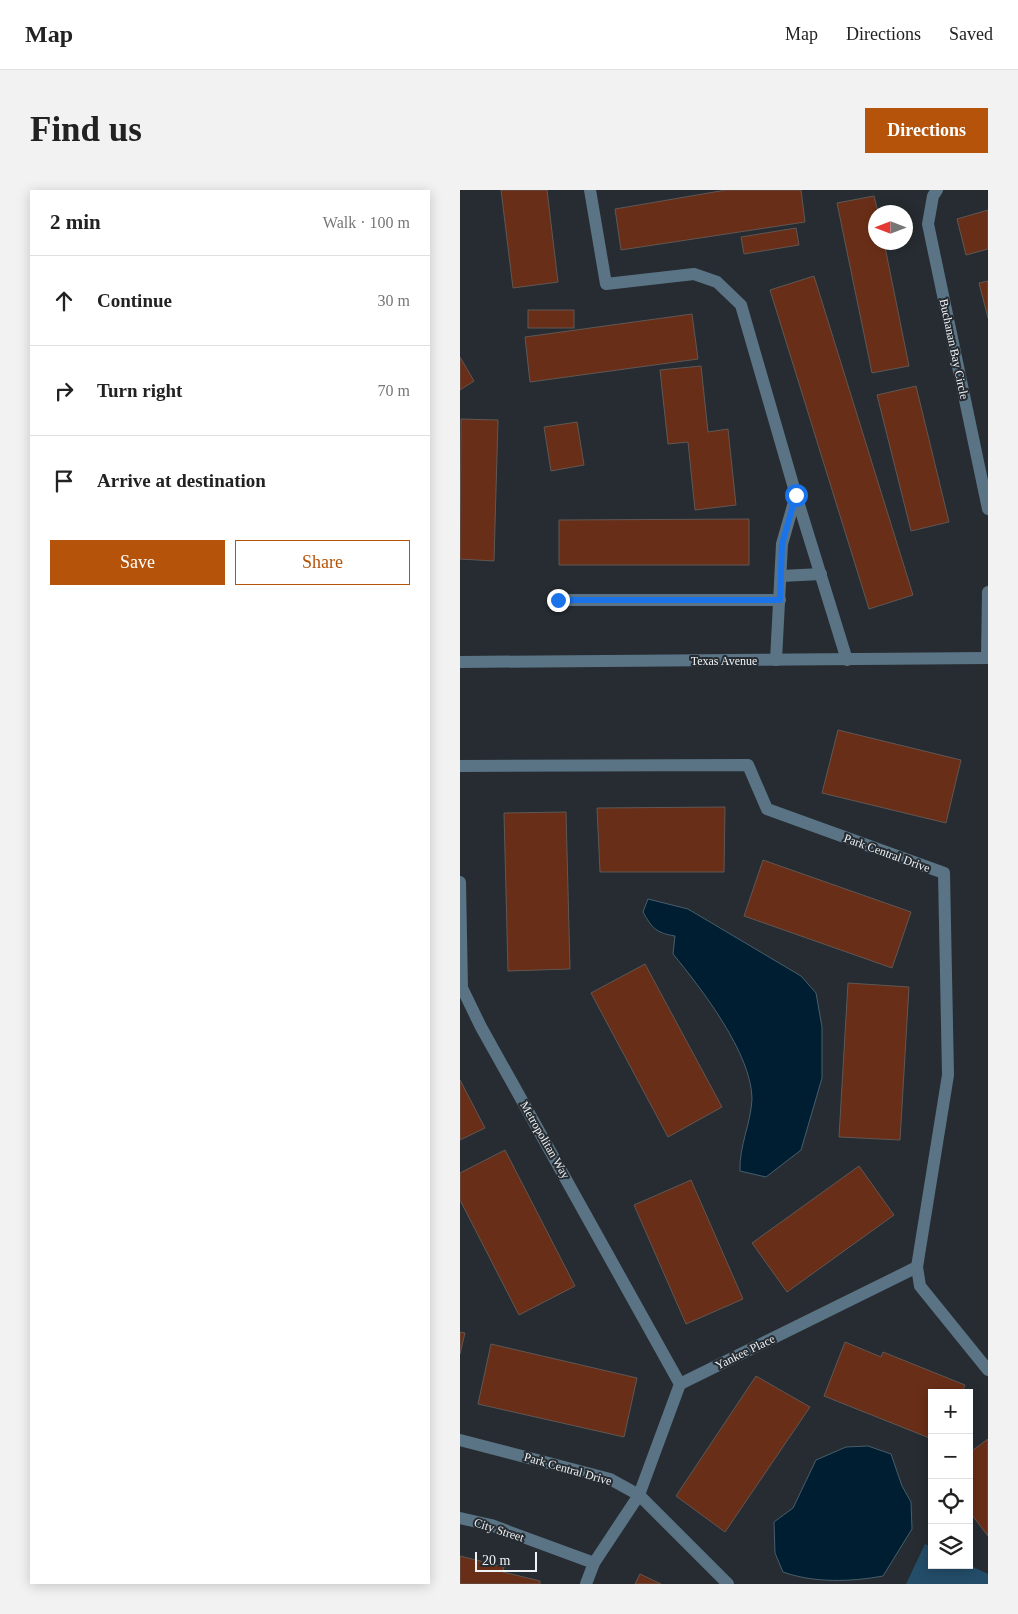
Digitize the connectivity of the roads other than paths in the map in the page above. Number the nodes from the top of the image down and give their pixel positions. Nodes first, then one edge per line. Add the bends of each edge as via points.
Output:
1 (590, 190) edge
2 (937, 190) edge
3 (796, 495) junction
4 (988, 509) edge
5 (821, 574) junction
6 (782, 576) junction
7 (988, 592) edge
8 (558, 600) dead end
9 (780, 600) junction
10 (987, 658) edge
11 (776, 660) junction
12 (847, 660) junction
13 (460, 662) edge
14 (460, 766) edge
15 (460, 882) edge
16 (917, 1267) junction
17 (988, 1370) edge
18 (680, 1384) junction
19 (460, 1440) edge
20 (639, 1495) junction
21 (460, 1518) edge
22 (594, 1563) junction
23 (586, 1584) edge
24 (728, 1584) edge

1 - 3 street via 606,284 694,274 718,282 741,305
2 - 4 street, Buchanan Bay Circle via 928,224
3 - 5 street
3 - 6 street via 782,544
5 - 6 street
5 - 12 street
6 - 9 street
7 - 10 street
8 - 9 street
9 - 11 street
10 - 12 street, Texas Avenue
11 - 12 street, Texas Avenue
11 - 13 street, Texas Avenue
14 - 16 street, Park Central Drive via 748,765 767,809 944,873 948,1075
15 - 18 street, Metropolitan Way via 462,988
16 - 17 street, Park Central Drive via 920,1286
16 - 18 street, Yankee Place
18 - 20 street
19 - 20 street, Park Central Drive via 610,1479
20 - 22 street
20 - 24 street, Park Central Drive
21 - 22 street, City Street via 491,1525
22 - 23 street

